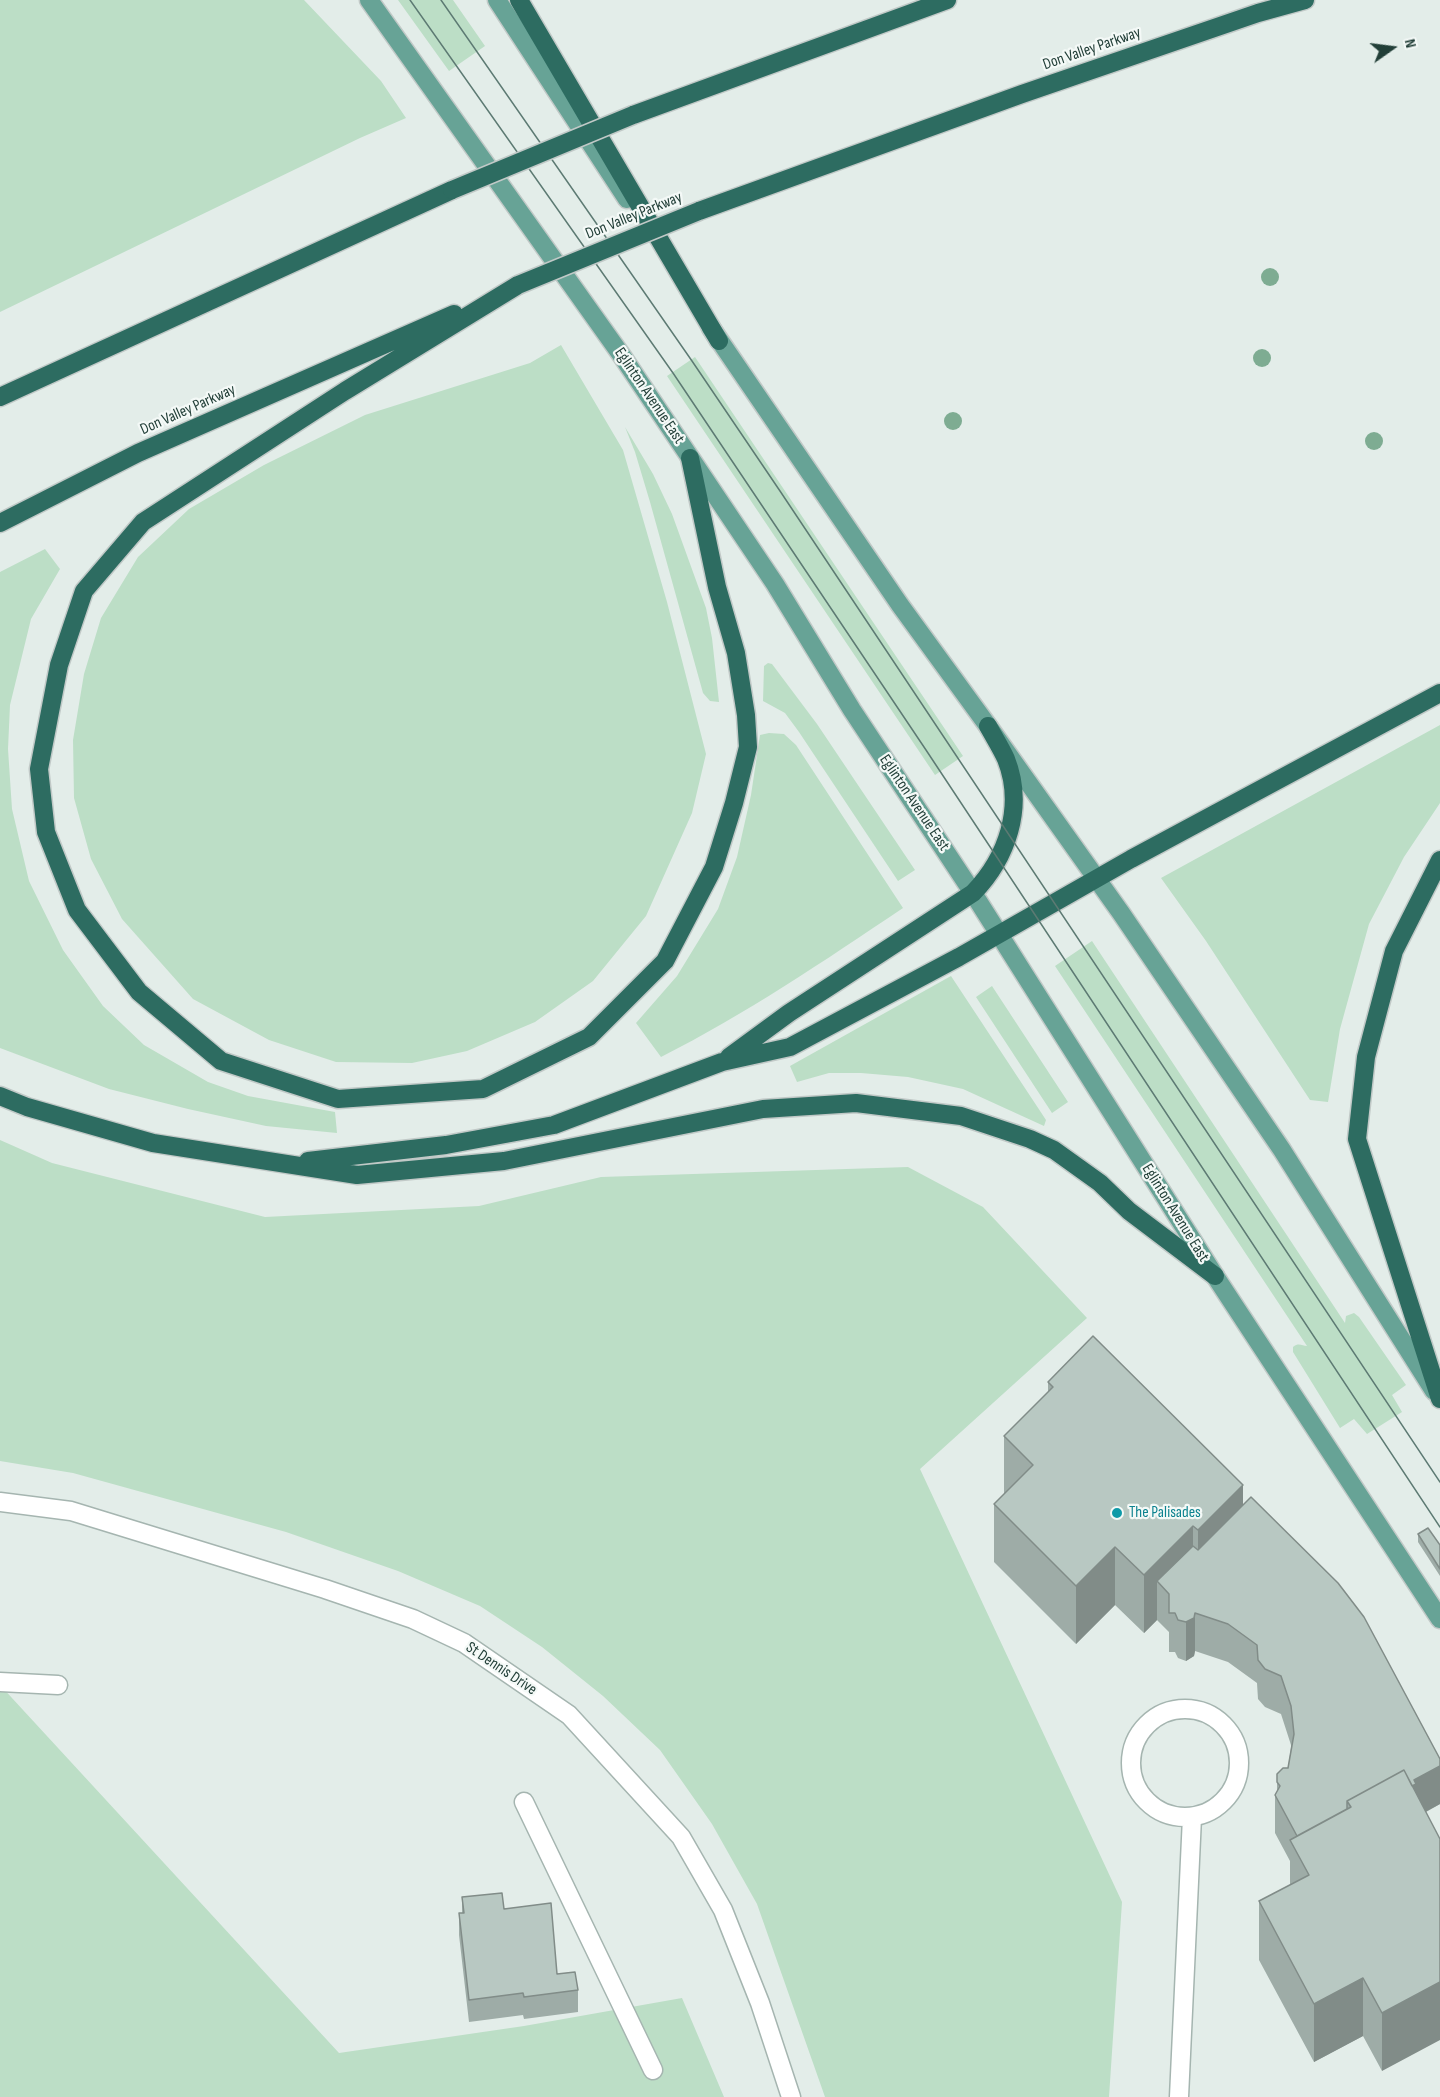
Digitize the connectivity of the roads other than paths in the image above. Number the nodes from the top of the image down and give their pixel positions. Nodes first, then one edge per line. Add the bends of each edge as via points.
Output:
1 (369, 0) edge
2 (497, 0) edge
3 (519, 0) edge
4 (901, 0) edge
5 (947, 0) edge
6 (1305, 0) edge
7 (872, 27) junction
8 (518, 285) junction
9 (719, 341) junction
10 (0, 397) edge
11 (690, 458) junction
12 (0, 523) edge
13 (1440, 693) edge
14 (988, 726) junction
15 (1440, 860) edge
16 (1097, 878) junction
17 (973, 892) junction
18 (998, 933) junction
19 (722, 1062) junction
20 (0, 1096) edge
21 (282, 1163) junction
22 (1215, 1276) junction
23 (1440, 1400) edge
24 (0, 1503) edge
25 (1440, 1619) edge
26 (0, 1682) edge
27 (58, 1685) dead end
28 (524, 1802) dead end
29 (1191, 1817) junction
30 (653, 2070) dead end
31 (791, 2097) edge
32 (1179, 2097) edge

1 - 11 main road, Eglinton Avenue East
2 - 9 main road
3 - 9 highway
4 - 7 highway
5 - 7 highway
6 - 8 highway, Don Valley Parkway, bridge via 1022,93 699,211
7 - 10 highway, bridge via 633,115 452,190
8 - 11 highway via 143,522 84,591 59,665 39,769 46,832 77,910 139,992 221,1061 338,1099 483,1089 589,1037 665,961 714,867 748,747 736,653 717,587
8 - 12 highway, Don Valley Parkway via 138,453
9 - 14 main road
11 - 17 main road, Eglinton Avenue East
13 - 16 highway
14 - 16 main road
14 - 17 highway via 1006,760 1014,797 1009,835 999,860
15 - 23 highway via 1394,951 1366,1057 1357,1139
16 - 18 highway
16 - 23 main road via 1282,1150
17 - 18 main road, Eglinton Avenue East
17 - 19 highway via 789,1012
18 - 19 highway via 790,1047
18 - 22 main road, Eglinton Avenue East
19 - 21 highway via 554,1125 446,1145
20 - 21 highway via 153,1143
21 - 22 highway via 357,1175 504,1161 763,1109 856,1103 961,1116 1030,1139 1100,1183 1129,1211
22 - 25 main road, Eglinton Avenue East
24 - 31 street, St Dennis Drive via 71,1511 413,1619 464,1643 569,1715 681,1837 723,1910
26 - 27 street
28 - 30 street
29 - 29 street via 1157,1810 1143,1798 1132,1774 1133,1748 1140,1731 1169,1711 1187,1709 1212,1717 1231,1736 1238,1752 1234,1786 1223,1802
29 - 32 street

